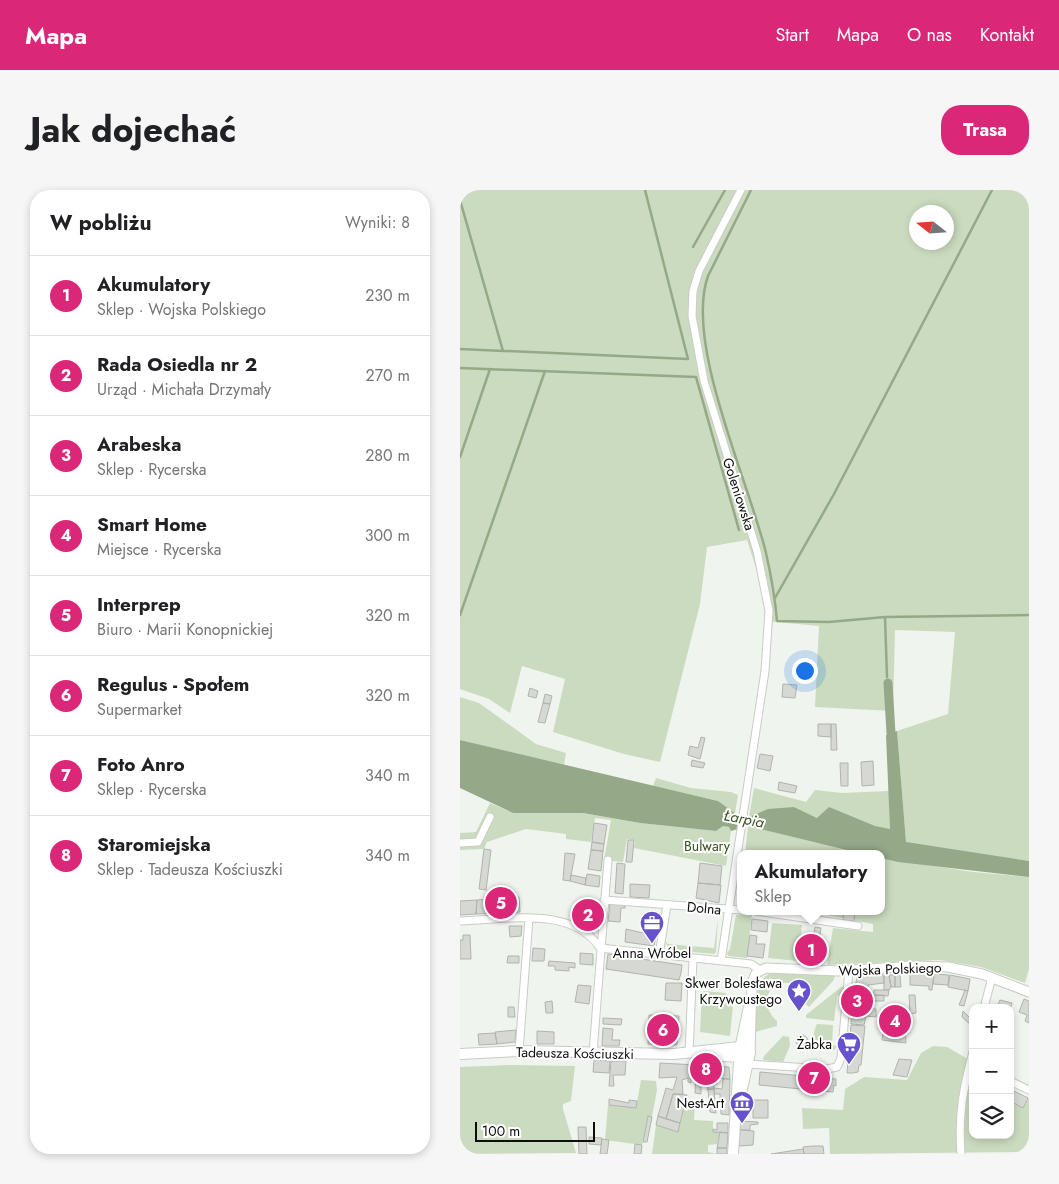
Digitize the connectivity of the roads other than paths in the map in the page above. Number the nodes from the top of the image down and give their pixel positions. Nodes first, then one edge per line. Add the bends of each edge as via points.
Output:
1 (741, 190) edge
2 (490, 817) dead end
3 (460, 843) edge
4 (608, 860) dead end
5 (604, 900) junction
6 (667, 905) junction
7 (727, 910) junction
8 (737, 910) edge
9 (783, 915) edge
10 (529, 918) junction
11 (460, 921) edge
12 (858, 926) dead end
13 (600, 948) junction
14 (659, 955) junction
15 (693, 958) junction
16 (721, 961) junction
17 (760, 970) junction
18 (849, 971) junction
19 (992, 977) junction
20 (1029, 992) edge
21 (750, 996) junction
22 (985, 1004) edge
23 (519, 1051) junction
24 (739, 1052) junction
25 (593, 1053) junction
26 (460, 1054) edge
27 (689, 1054) junction
28 (750, 1058) junction
29 (969, 1072) edge
30 (737, 1073) junction
31 (1014, 1083) edge
32 (1029, 1090) edge
33 (735, 1115) junction
34 (733, 1154) edge
35 (961, 1154) edge

1 - 7 street, Goleniowska via 699,271 693,291 692,316 704,381 757,551 769,611 764,671
2 - 3 street via 478,842
4 - 5 street
5 - 6 street, Dolna
5 - 13 street
6 - 7 street, Dolna
6 - 14 street, Dolna
7 - 8 street, Dolna
7 - 16 street
9 - 12 street
10 - 11 street
10 - 13 street via 571,924 595,940
10 - 23 street
13 - 14 street, Wojska Polskiego
13 - 25 street
14 - 15 street, Wojska Polskiego
15 - 16 street, Wojska Polskiego
15 - 27 street
16 - 17 street, Wojska Polskiego via 751,964
17 - 18 street, Wojska Polskiego
17 - 21 street via 753,978
18 - 19 street, Wojska Polskiego via 929,966 964,969
18 - 28 street via 841,1058 837,1067 827,1070
19 - 20 street, Wojska Polskiego
19 - 22 street
21 - 24 street
21 - 28 street
23 - 25 main road, Tadeusza Kościuszki
23 - 26 main road, Tadeusza Kościuszki
24 - 27 main road, Tadeusza Kościuszki
24 - 28 main road, Tadeusza Kościuszki
24 - 30 main road
25 - 27 main road, Tadeusza Kościuszki
28 - 30 street
28 - 33 main road
29 - 35 street via 961,1102
30 - 33 main road
31 - 32 street
33 - 34 main road

